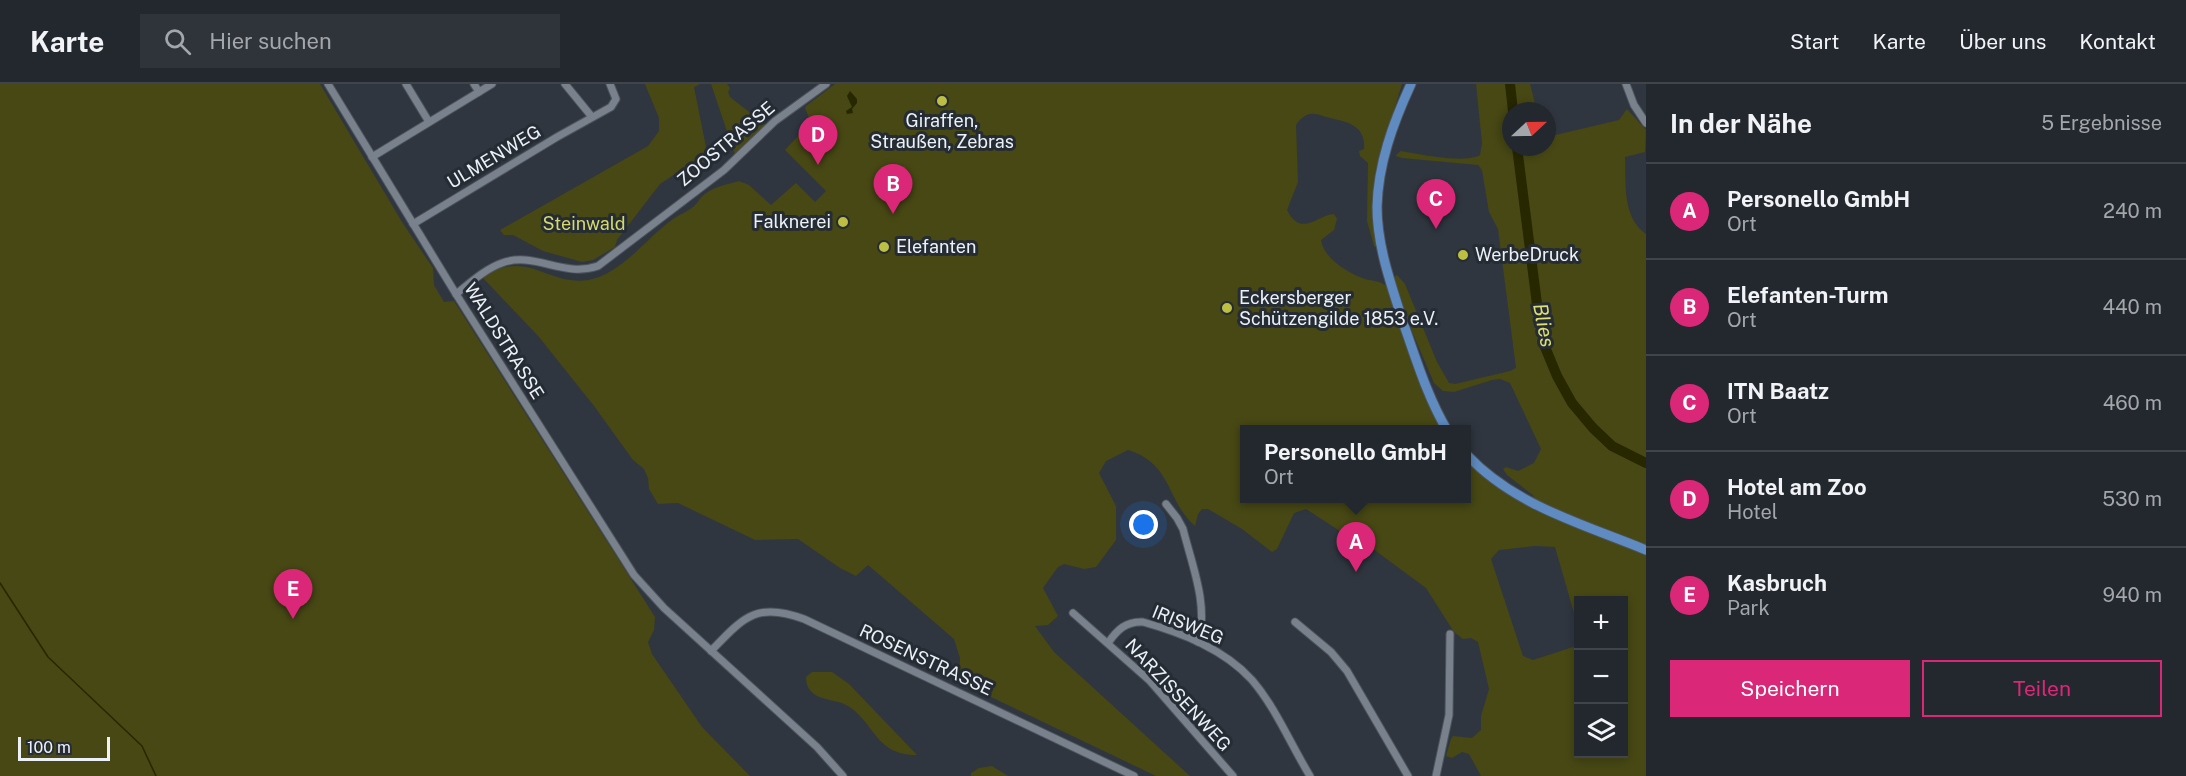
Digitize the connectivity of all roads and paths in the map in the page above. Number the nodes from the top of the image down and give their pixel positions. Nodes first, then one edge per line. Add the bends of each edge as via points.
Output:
1 (328, 84) edge
2 (406, 84) edge
3 (474, 84) edge
4 (492, 84) edge
5 (565, 84) edge
6 (610, 84) edge
7 (826, 84) edge
8 (1411, 84) edge
9 (1626, 84) edge
10 (479, 92) junction
11 (591, 117) junction
12 (429, 122) junction
13 (1646, 123) edge
14 (372, 157) junction
15 (413, 224) junction
16 (456, 294) junction
17 (1445, 425) edge
18 (1471, 459) edge
19 (1166, 504) dead end
20 (1646, 550) edge
21 (1073, 613) dead end
22 (1295, 622) dead end
23 (1450, 634) dead end
24 (1198, 642) junction
25 (1108, 643) junction
26 (711, 651) junction
27 (843, 776) edge
28 (1134, 776) edge
29 (1233, 776) edge
30 (1310, 776) edge
31 (1408, 776) edge
32 (1436, 776) edge

1 - 14 street, WALDSTRASSE
2 - 12 street
3 - 10 street
4 - 10 street
5 - 11 street
6 - 11 street, ULMENWEG via 615,104
7 - 16 street, ZOOSTRASSE via 775,121 732,164 598,266 577,271 513,260 489,269
8 - 17 main road via 1395,119 1382,167 1378,221 1389,279 1418,365
9 - 13 street
10 - 12 street
11 - 15 street, ULMENWEG
12 - 14 street
14 - 15 street, WALDSTRASSE
15 - 16 street, WALDSTRASSE
16 - 26 street, WALDSTRASSE via 634,575
18 - 20 main road via 1500,484 1556,515
19 - 24 street via 1182,530 1201,604 1203,623
21 - 25 street, NARZISSENWEG
22 - 31 street via 1347,671
23 - 32 street via 1449,715
24 - 25 street, IRISWEG via 1135,621 1122,627
24 - 30 street, IRISWEG via 1228,659 1251,680
25 - 29 street, NARZISSENWEG via 1150,681
26 - 27 street, WALDSTRASSE via 817,747
26 - 28 street, ROSENSTRASSE via 746,619 764,611 786,613

